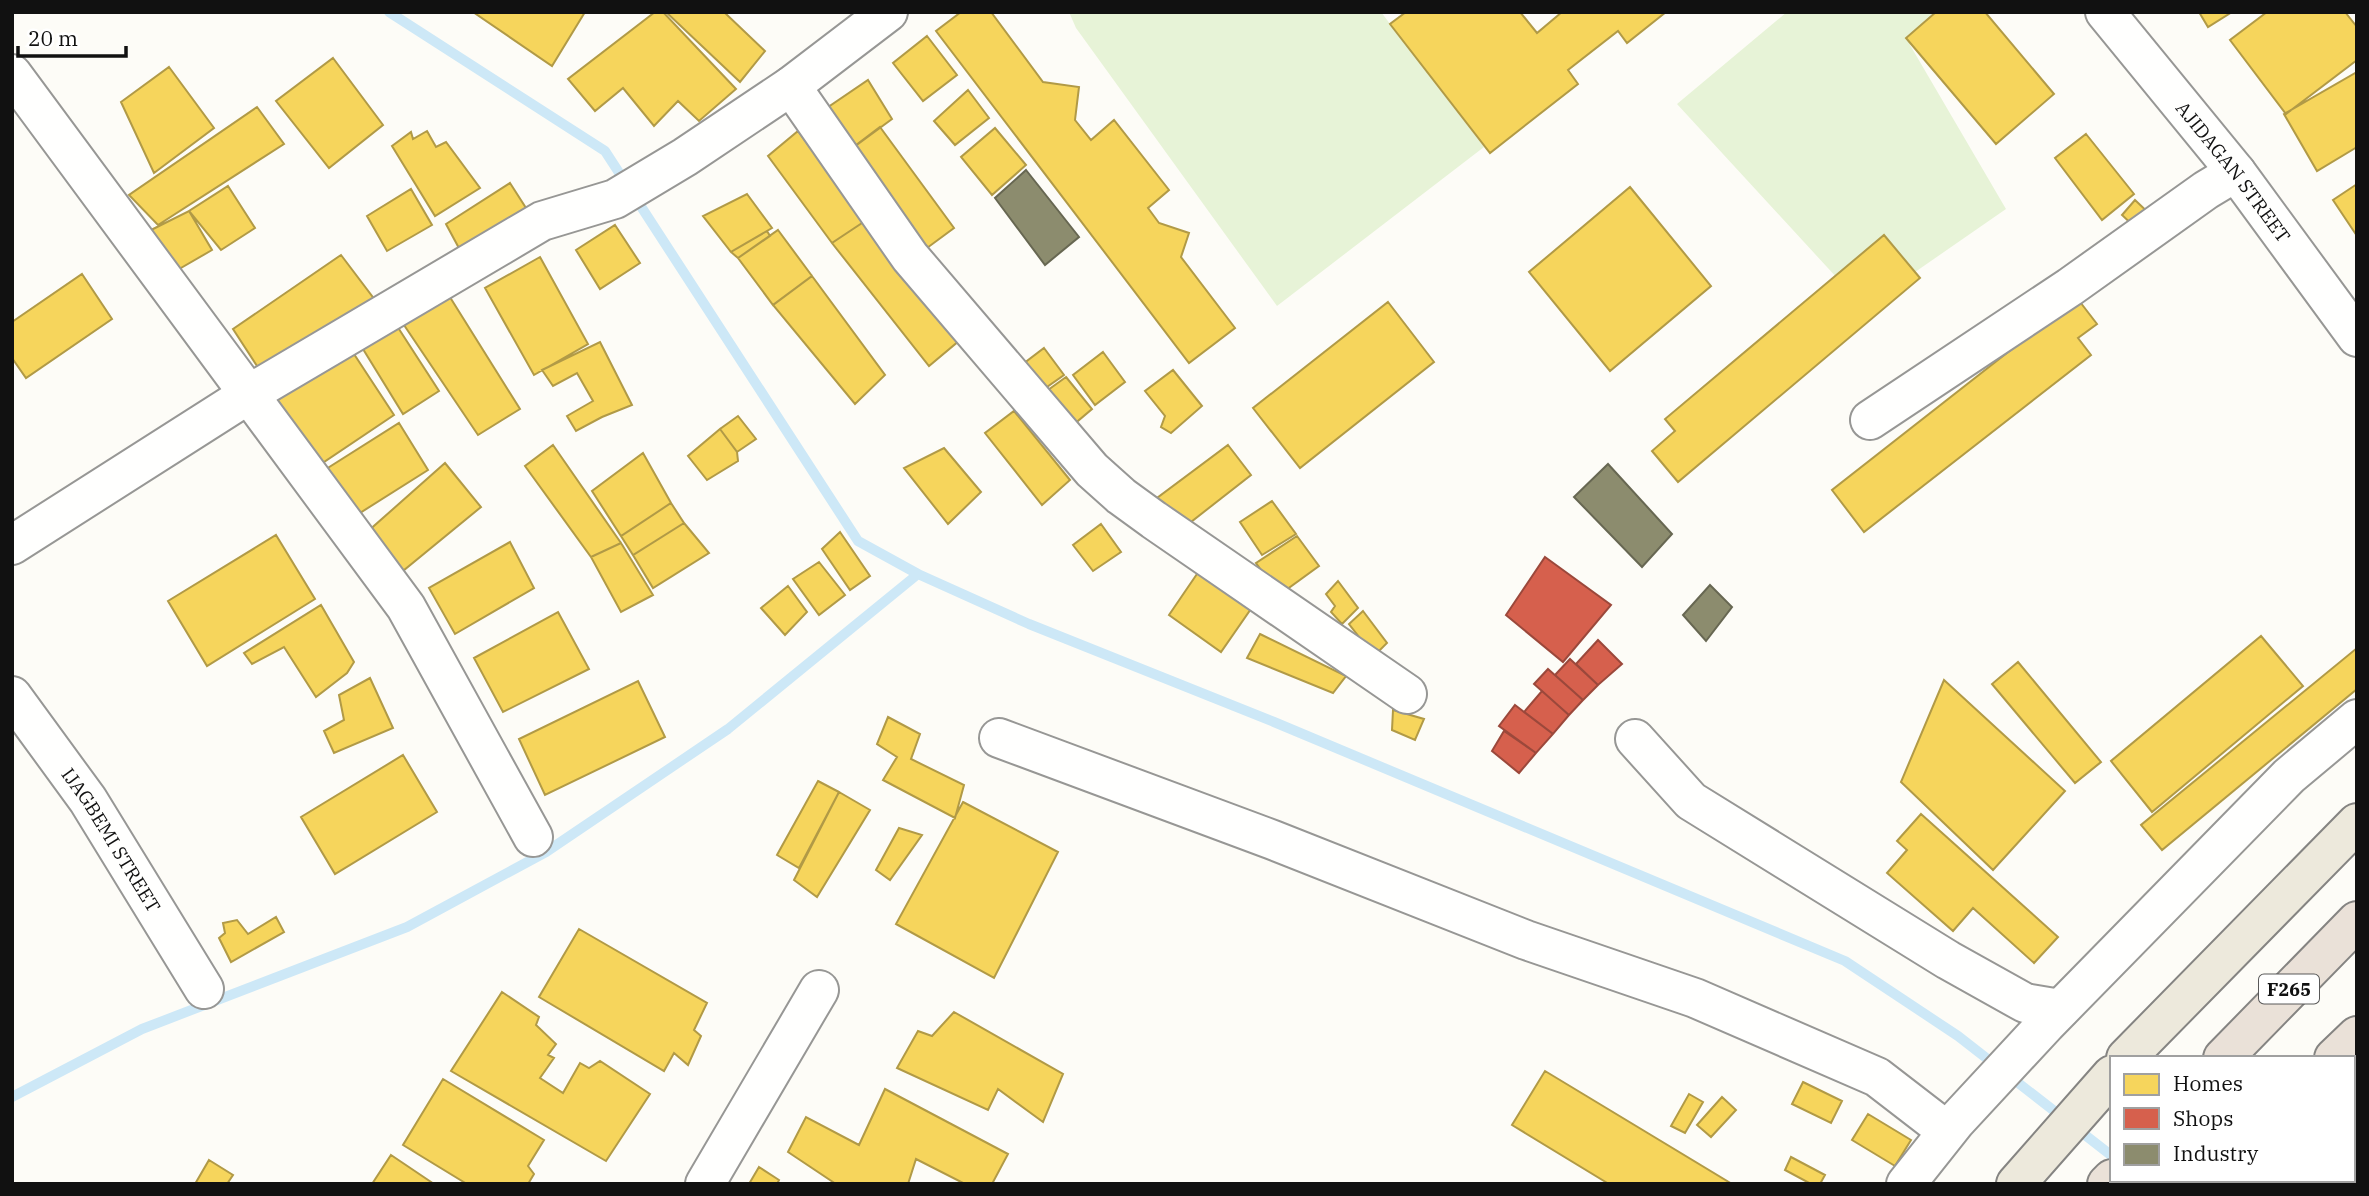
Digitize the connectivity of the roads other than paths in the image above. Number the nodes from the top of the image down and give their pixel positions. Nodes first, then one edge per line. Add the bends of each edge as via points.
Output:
1 (888, 12) edge
2 (2105, 12) edge
3 (12, 74) edge
4 (791, 86) junction
5 (2236, 172) junction
6 (2357, 337) edge
7 (249, 394) junction
8 (1870, 420) dead end
9 (12, 545) edge
10 (1407, 694) dead end
11 (12, 696) edge
12 (2357, 719) edge
13 (999, 738) dead end
14 (1634, 739) dead end
15 (2357, 823) edge
16 (533, 837) dead end
17 (2357, 921) edge
18 (204, 989) dead end
19 (820, 990) dead end
20 (2053, 1016) junction
21 (2357, 1036) edge
22 (2130, 1056) edge
23 (2225, 1056) edge
24 (2336, 1056) edge
25 (2110, 1077) edge
26 (1952, 1126) junction
27 (705, 1184) edge
28 (1906, 1184) edge
29 (2016, 1184) edge

1 - 4 street
2 - 5 street, AJIDAGAN STREET
3 - 7 street
4 - 7 street via 615,199 542,221
4 - 10 street via 910,257 1092,470 1154,520
5 - 6 street, AJIDAGAN STREET
5 - 8 street
7 - 9 street
7 - 16 street via 406,607
11 - 18 street, IJAGBEMI STREET via 88,800
12 - 20 street via 2289,776
13 - 26 street via 1526,940 1695,998 1877,1077
14 - 20 street via 1691,801 1948,960
15 - 22 main road
17 - 23 highway, F265
19 - 27 street
20 - 26 street
21 - 24 highway
25 - 29 main road
26 - 28 street

